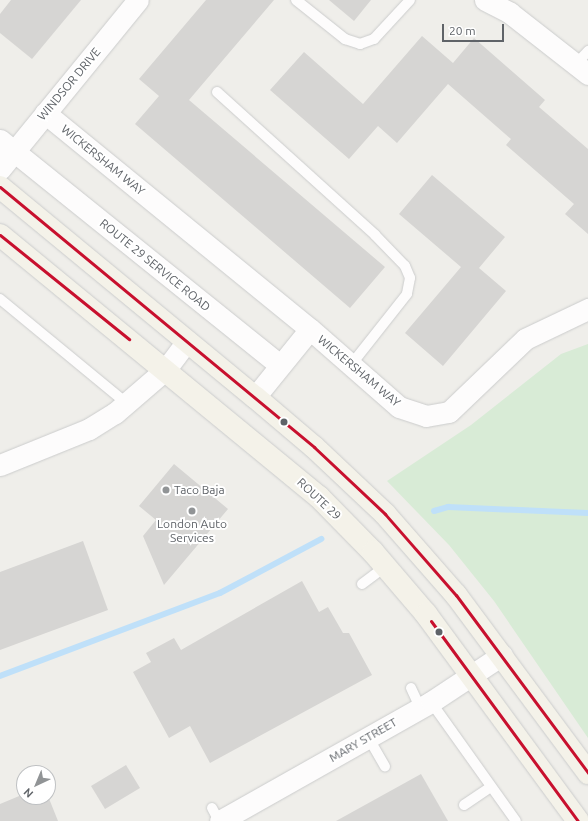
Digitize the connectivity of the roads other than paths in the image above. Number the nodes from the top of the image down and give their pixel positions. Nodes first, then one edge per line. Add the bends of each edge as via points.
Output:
1 (138, 0) edge
2 (296, 0) edge
3 (410, 0) edge
4 (484, 0) edge
5 (584, 63) edge
6 (217, 92) dead end
7 (45, 113) junction
8 (7, 145) edge
9 (0, 169) edge
10 (0, 187) edge
11 (0, 235) edge
12 (0, 299) edge
13 (588, 309) edge
14 (310, 329) junction
15 (187, 341) junction
16 (280, 365) junction
17 (351, 365) junction
18 (166, 369) junction
19 (255, 397) junction
20 (126, 403) junction
21 (0, 465) edge
22 (386, 566) junction
23 (362, 584) dead end
24 (502, 655) junction
25 (472, 675) junction
26 (411, 688) dead end
27 (426, 704) junction
28 (368, 737) junction
29 (385, 768) dead end
30 (588, 773) edge
31 (491, 787) junction
32 (464, 805) dead end
33 (217, 817) edge
34 (516, 821) edge
35 (578, 821) edge

1 - 7 street, WINDSOR DRIVE
2 - 3 lane via 345,39 360,44 374,39
4 - 5 street via 510,13
6 - 17 lane via 375,235 405,266 410,278 407,294
7 - 8 street, WINDSOR DRIVE
7 - 14 street, WICKERSHAM WAY
8 - 9 street, WINDSOR DRIVE
8 - 16 street, ROUTE 29 SERVICE ROAD
10 - 15 main road
11 - 18 main road, ROUTE 29
12 - 20 lane
13 - 17 street, WICKERSHAM WAY via 525,339 450,412 426,416 399,407
14 - 16 street, WICKERSHAM WAY
14 - 17 street, WICKERSHAM WAY
15 - 18 street
15 - 19 main road
16 - 19 street
18 - 20 street
18 - 22 main road, ROUTE 29 via 319,497
19 - 24 main road via 314,447 385,514 418,549
20 - 21 street via 89,429
22 - 23 lane
22 - 25 main road, ROUTE 29
24 - 25 street, MARY STREET
24 - 30 main road
25 - 27 street, MARY STREET
25 - 35 main road, ROUTE 29
26 - 27 lane
27 - 28 street, MARY STREET
27 - 31 lane
28 - 29 lane
28 - 33 street, MARY STREET
31 - 32 lane
31 - 34 lane

